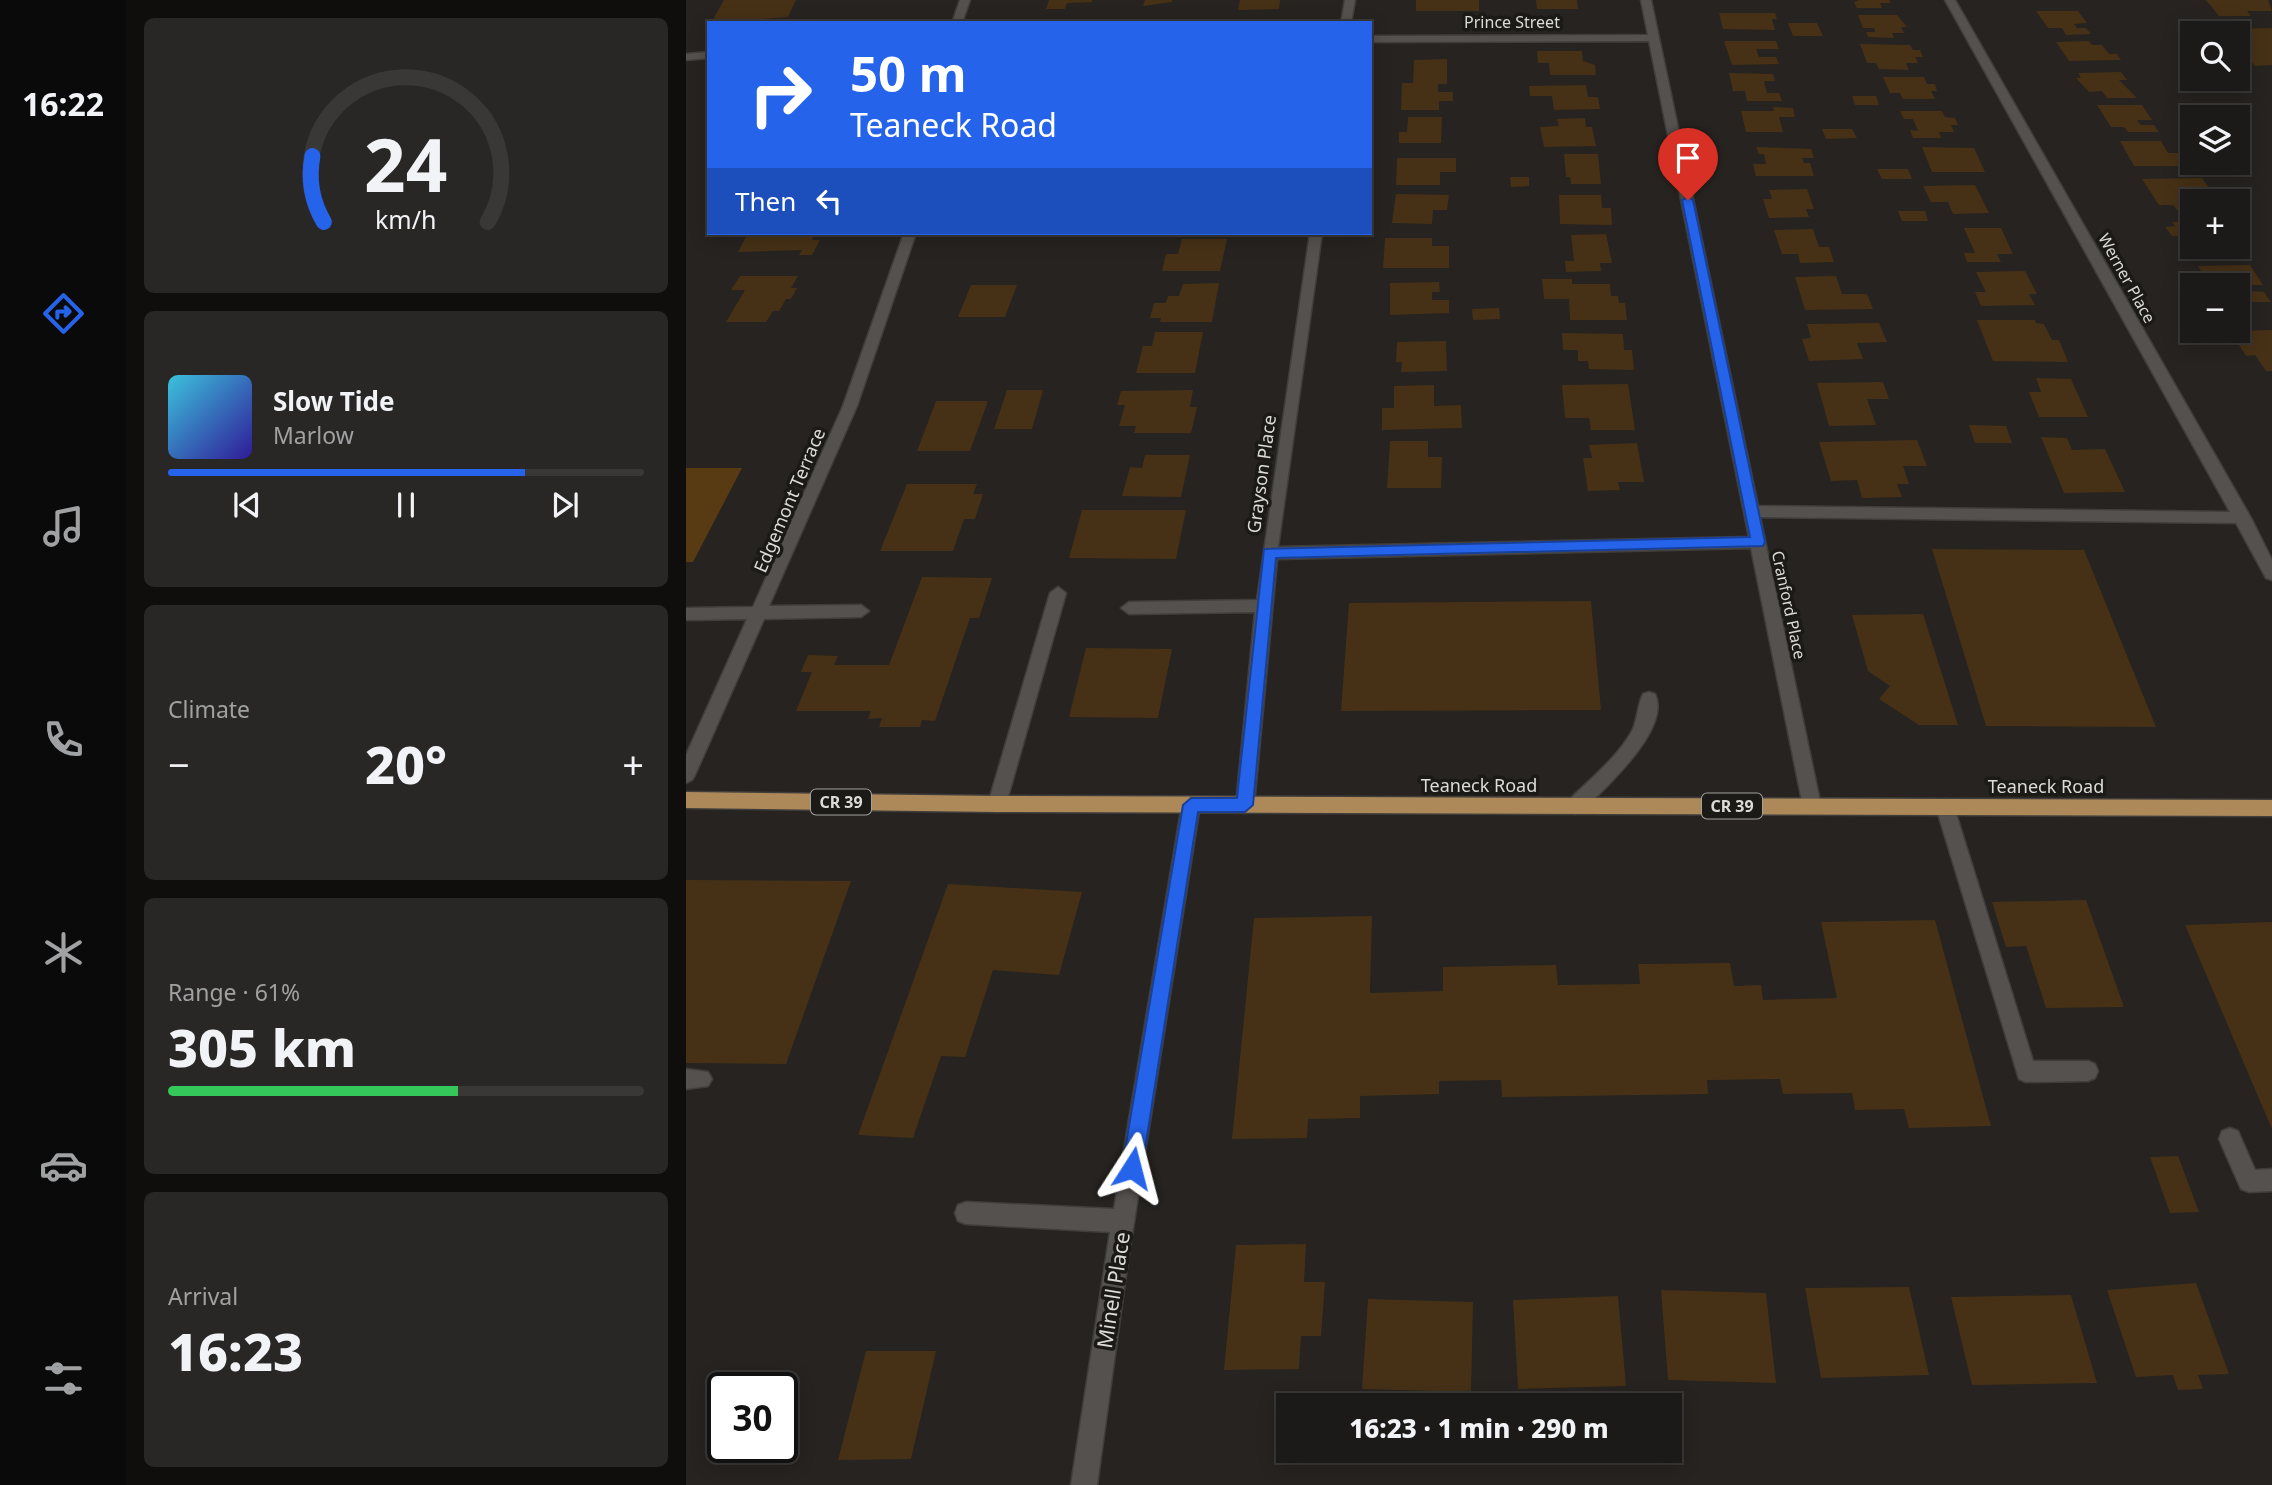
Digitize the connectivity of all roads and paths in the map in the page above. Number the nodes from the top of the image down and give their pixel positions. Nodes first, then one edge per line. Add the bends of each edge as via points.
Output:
1 (965, 0) edge
2 (1350, 0) edge
3 (1646, 0) edge
4 (1950, 0) edge
5 (958, 21) edge
6 (1346, 21) edge
7 (1654, 38) junction
8 (1372, 39) edge
9 (707, 55) edge
10 (686, 57) edge
11 (909, 235) edge
12 (1316, 235) edge
13 (1751, 511) junction
14 (2242, 518) junction
15 (1758, 542) junction
16 (2265, 548) edge
17 (1269, 553) junction
18 (2272, 574) edge
19 (1058, 593) dead end
20 (1266, 606) junction
21 (1129, 608) dead end
22 (861, 611) dead end
23 (761, 613) junction
24 (686, 614) edge
25 (1649, 699) dead end
26 (686, 775) edge
27 (686, 800) edge
28 (997, 804) junction
29 (1191, 805) junction
30 (1245, 805) junction
31 (1575, 806) junction
32 (1812, 806) junction
33 (1945, 807) junction
34 (2272, 808) edge
35 (2088, 1071) dead end
36 (2231, 1139) dead end
37 (2272, 1180) edge
38 (966, 1213) dead end
39 (1123, 1221) junction
40 (1084, 1485) edge

1 - 5 street
2 - 6 street
3 - 7 street, Cranford Place
4 - 14 street, Werner Place
7 - 8 street, Prince Street
7 - 13 street, Cranford Place
9 - 10 street
11 - 23 street, Edgemont Terrace via 850,406
12 - 17 street, Grayson Place
13 - 14 street
13 - 15 street, Cranford Place
14 - 16 street, Werner Place
15 - 17 street
15 - 32 street, Cranford Place
16 - 18 street, Werner Place
17 - 20 street, Grayson Place
19 - 28 street
20 - 21 street
20 - 30 street, Grayson Place
22 - 23 street
23 - 24 street
23 - 26 street, Edgemont Terrace
25 - 31 street via 1649,718 1636,741
27 - 28 main road, Teaneck Road / CR 39
28 - 29 main road, Teaneck Road / CR 39
29 - 30 main road, Teaneck Road / CR 39
29 - 39 street, Minell Place
30 - 31 main road, Teaneck Road / CR 39
31 - 32 main road, Teaneck Road / CR 39
32 - 33 main road, Teaneck Road / CR 39
33 - 34 main road, Teaneck Road / CR 39
33 - 35 street via 2026,1072
36 - 37 street via 2249,1181
38 - 39 street
39 - 40 street, Minell Place

